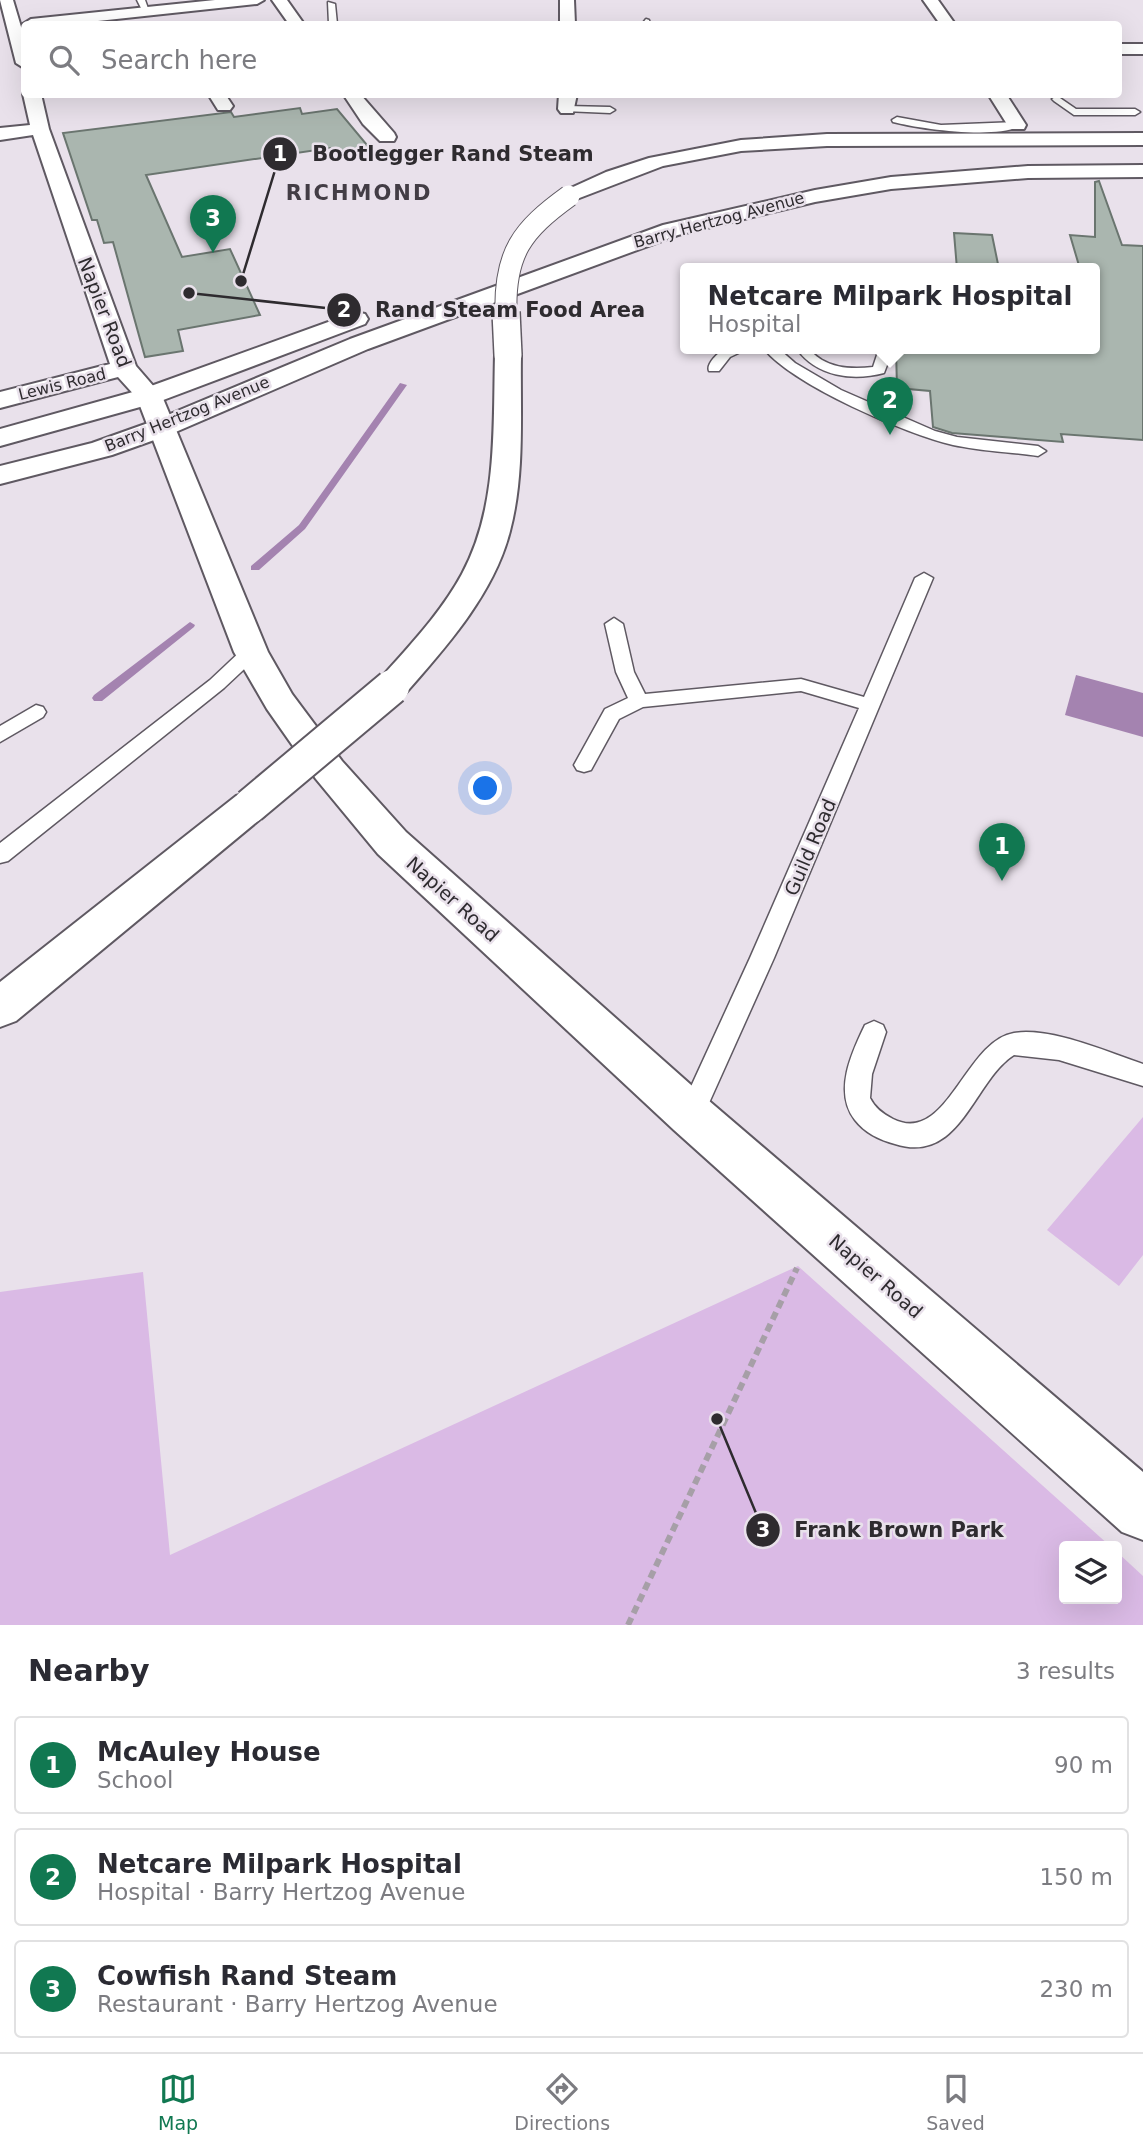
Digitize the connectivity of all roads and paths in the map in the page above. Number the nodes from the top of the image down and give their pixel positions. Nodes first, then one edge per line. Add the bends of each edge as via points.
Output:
1 (6, 0) edge
2 (257, 0) edge
3 (279, 0) edge
4 (567, 0) edge
5 (930, 0) edge
6 (331, 4) dead end
7 (148, 7) edge
8 (52, 21) edge
9 (164, 21) edge
10 (296, 21) edge
11 (333, 21) edge
12 (568, 21) edge
13 (946, 21) edge
14 (18, 26) edge
15 (21, 44) edge
16 (1122, 49) edge
17 (1143, 49) edge
18 (33, 98) edge
19 (354, 98) edge
20 (1000, 98) edge
21 (1051, 98) edge
22 (1057, 99) junction
23 (1079, 99) dead end
24 (568, 102) edge
25 (610, 110) dead end
26 (1135, 112) dead end
27 (897, 120) dead end
28 (1017, 125) joint
29 (40, 129) junction
30 (0, 134) edge
31 (387, 136) dead end
32 (1143, 139) edge
33 (1143, 156) edge
34 (1143, 171) edge
35 (795, 180) dead end
36 (543, 251) dead end
37 (494, 269) dead end
38 (376, 311) dead end
39 (725, 354) edge
40 (777, 354) edge
41 (806, 354) edge
42 (884, 354) edge
43 (124, 368) junction
44 (714, 368) dead end
45 (149, 396) junction
46 (0, 400) edge
47 (161, 428) junction
48 (0, 438) edge
49 (102, 449) junction
50 (1038, 451) dead end
51 (0, 475) edge
52 (0, 491) edge
53 (924, 578) dead end
54 (614, 624) dead end
55 (251, 652) junction
56 (639, 701) junction
57 (870, 705) junction
58 (36, 712) dead end
59 (0, 735) edge
60 (584, 765) dead end
61 (0, 855) edge
62 (0, 1009) edge
63 (874, 1032) dead end
64 (1143, 1075) edge
65 (691, 1115) junction
66 (815, 1223) junction
67 (1143, 1511) edge
68 (628, 1625) edge

1 - 14 main road
2 - 7 main road
3 - 10 main road
4 - 12 main road
5 - 13 main road
6 - 11 lane
7 - 8 main road
7 - 9 main road
14 - 15 main road
16 - 17 main road
18 - 29 main road, Napier Road
19 - 31 main road
20 - 28 main road
21 - 22 lane
22 - 23 lane
22 - 26 lane via 1074,112
24 - 25 lane
27 - 28 lane via 944,128
29 - 30 main road
29 - 43 main road, Napier Road
32 - 62 main road, bridge via 743,144 637,166 569,196 545,213 529,228 509,261 504,458 494,533 461,603 392,687
33 - 35 main road, Barry Hertzog Avenue via 969,158
34 - 47 main road, Barry Hertzog Avenue via 1028,172 891,183 803,198 671,230 359,344
36 - 37 main road
38 - 45 main road, Barry Hertzog Avenue
39 - 44 lane
40 - 50 lane via 836,393 930,434
41 - 42 lane via 824,366 870,372 879,370
43 - 45 main road, Napier Road
43 - 46 main road, Lewis Road
45 - 47 main road, Napier Road
45 - 48 main road, Barry Hertzog Avenue
47 - 49 main road, Barry Hertzog Avenue
47 - 55 main road, Napier Road
49 - 51 main road, Barry Hertzog Avenue
49 - 52 main road
53 - 57 lane, Guild Road
54 - 56 lane via 625,672
55 - 61 lane via 217,684
55 - 65 main road, Napier Road via 279,701 322,760 392,843
56 - 57 lane via 801,685
56 - 60 lane via 612,714
57 - 65 lane, Guild Road
58 - 59 lane
63 - 64 lane via 855,1091 858,1105 874,1123 906,1135 926,1135 944,1123 991,1059 1011,1045 1040,1045
65 - 66 main road, Napier Road
66 - 67 main road, Napier Road
66 - 68 path

